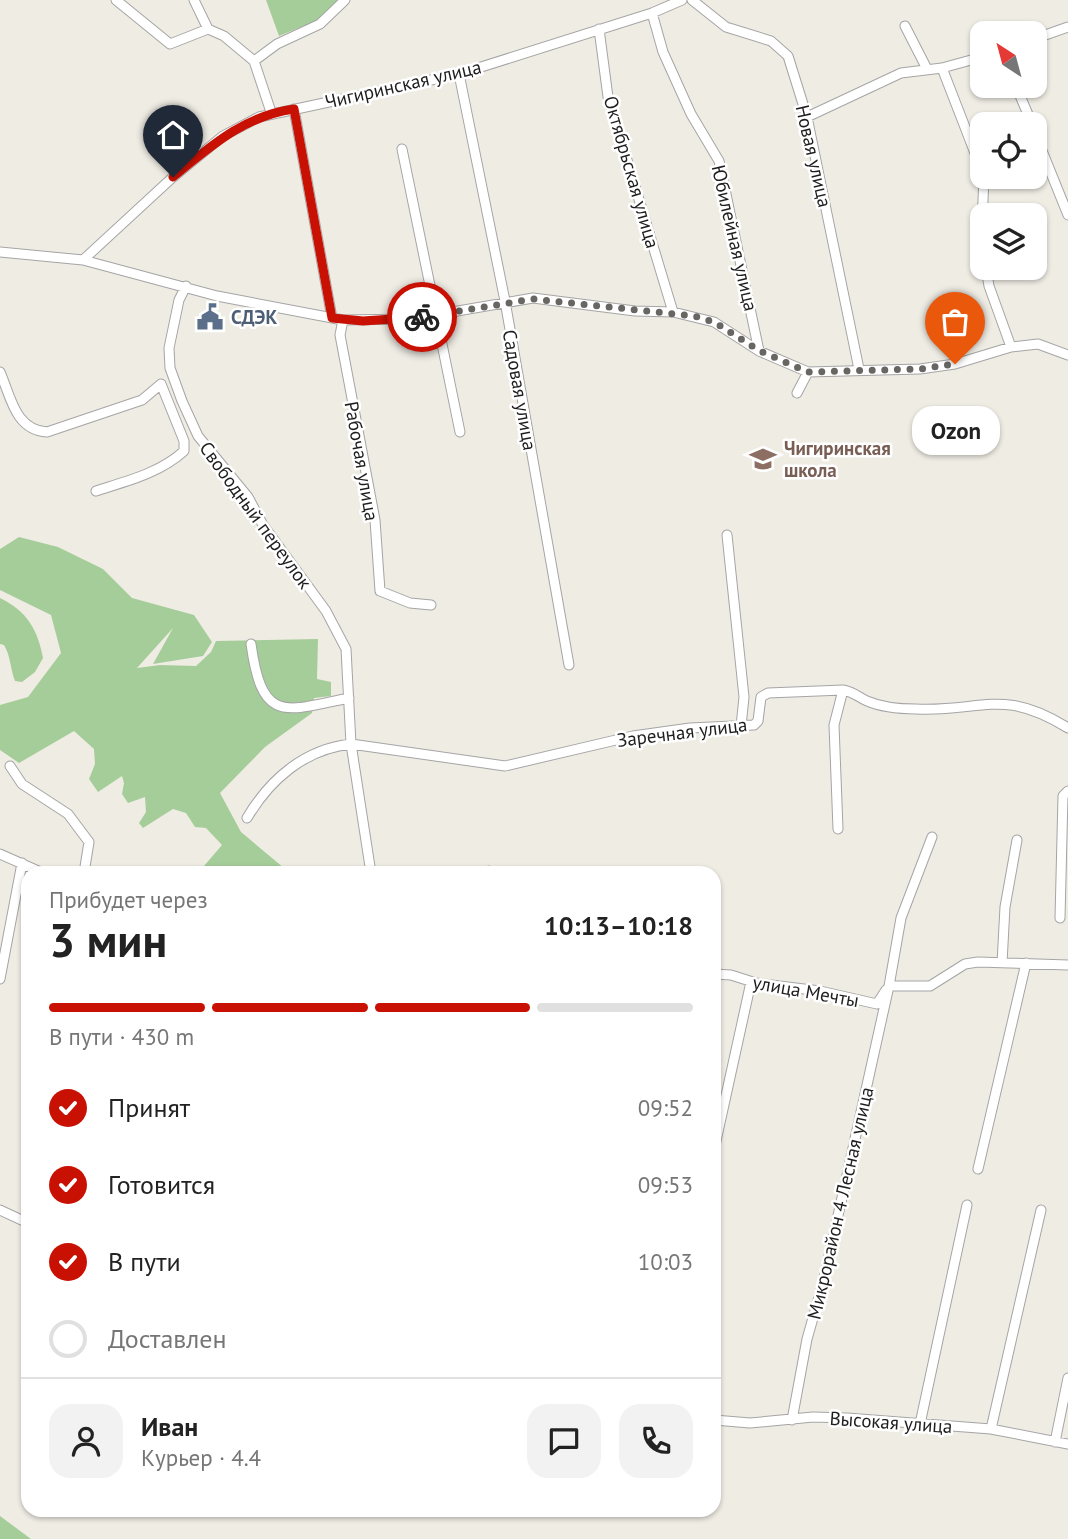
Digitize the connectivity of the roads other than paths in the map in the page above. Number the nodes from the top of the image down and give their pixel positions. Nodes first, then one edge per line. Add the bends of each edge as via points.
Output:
1 (116, 0) edge
2 (194, 0) edge
3 (345, 0) edge
4 (682, 0) edge
5 (692, 0) edge
6 (652, 12) junction
7 (905, 26) dead end
8 (1068, 27) edge
9 (208, 29) junction
10 (599, 29) junction
11 (1047, 34) edge
12 (970, 60) edge
13 (254, 61) junction
14 (942, 68) junction
15 (927, 69) junction
16 (459, 74) junction
17 (294, 109) junction
18 (271, 112) junction
19 (807, 117) junction
20 (970, 140) edge
21 (402, 149) dead end
22 (1047, 163) edge
23 (1068, 215) edge
24 (0, 252) edge
25 (83, 260) junction
26 (988, 280) edge
27 (186, 286) junction
28 (505, 301) junction
29 (673, 312) junction
30 (438, 314) junction
31 (332, 318) junction
32 (343, 320) junction
33 (1011, 347) junction
34 (760, 351) junction
35 (1068, 355) edge
36 (859, 369) junction
37 (0, 372) edge
38 (808, 372) junction
39 (797, 393) dead end
40 (460, 432) dead end
41 (96, 491) dead end
42 (727, 535) dead end
43 (431, 606) dead end
44 (251, 644) dead end
45 (569, 665) dead end
46 (843, 690) junction
47 (349, 698) junction
48 (741, 726) junction
49 (1068, 728) edge
50 (351, 744) junction
51 (10, 766) dead end
52 (1068, 791) edge
53 (247, 818) dead end
54 (838, 829) dead end
55 (932, 837) dead end
56 (1017, 840) dead end
57 (0, 854) edge
58 (22, 863) junction
59 (21, 866) edge
60 (28, 866) edge
61 (85, 866) edge
62 (370, 866) edge
63 (21, 868) edge
64 (1060, 919) dead end
65 (1002, 962) junction
66 (1026, 963) junction
67 (1068, 965) edge
68 (721, 976) edge
69 (0, 979) edge
70 (751, 982) junction
71 (889, 986) junction
72 (721, 1118) edge
73 (978, 1169) dead end
74 (967, 1205) dead end
75 (0, 1210) edge
76 (1041, 1210) dead end
77 (21, 1220) edge
78 (1068, 1378) edge
79 (792, 1420) junction
80 (721, 1421) edge
81 (920, 1424) junction
82 (991, 1429) junction
83 (1055, 1442) junction
84 (1068, 1444) edge

1 - 9 street via 170,44
2 - 9 street
3 - 13 street via 320,24 277,44
4 - 6 street, Чигиринская улица
5 - 19 street, Новая улица via 726,27 765,38 786,53
6 - 10 street, Чигиринская улица
6 - 34 street, Юбилейная улица via 663,52 719,162
7 - 15 street
8 - 11 street
9 - 13 street
10 - 16 street, Чигиринская улица
10 - 29 street, Октябрьская улица via 608,97
12 - 14 street
13 - 18 street
14 - 15 street
14 - 20 street
15 - 19 street via 901,74
16 - 17 street, Чигиринская улица
16 - 28 street, Садовая улица
17 - 18 street, Чигиринская улица
17 - 31 street
18 - 25 street, Чигиринская улица via 223,136
19 - 36 street, Новая улица
21 - 30 street
22 - 23 street
24 - 25 street
25 - 27 street
26 - 33 street
27 - 31 street
27 - 47 street, Свободный переулок via 169,348 181,401 198,436 248,498 342,638
28 - 29 street via 533,299
28 - 30 street
28 - 45 street, Садовая улица
29 - 34 street via 714,322
30 - 32 street
30 - 40 street
31 - 32 street
32 - 43 street, Рабочая улица via 340,335 375,520 380,591
33 - 35 street via 1038,344
33 - 36 street via 955,364
34 - 38 street
36 - 38 street
37 - 41 street via 22,425 32,432 47,432 142,400 161,384 184,450 150,472
38 - 39 street
42 - 48 street via 744,697
44 - 47 street via 253,669 275,706 292,710
46 - 48 street, Заречная улица via 768,693 759,702 758,721
46 - 49 street, Заречная улица via 866,701 917,709 1021,705
46 - 54 street via 834,725
47 - 50 street, Свободный переулок
48 - 50 street, Заречная улица via 633,736 505,766
50 - 53 street, Заречная улица via 312,754 288,769 261,794
50 - 62 street
51 - 61 street via 22,784 68,814 89,842
52 - 64 street via 1063,796
55 - 71 street, Микрорайон 4 Лесная улица via 901,918
56 - 65 street via 1005,907
57 - 58 street
58 - 59 street
58 - 60 street
63 - 69 street
65 - 66 street
65 - 71 street via 965,964 930,986
66 - 67 street
66 - 73 street
68 - 70 street, улица Мечты
70 - 71 street, улица Мечты via 877,1004
70 - 72 street
71 - 79 street, Микрорайон 4 Лесная улица
74 - 81 street
75 - 77 street
76 - 82 street
78 - 83 street
79 - 80 street, Высокая улица
79 - 81 street, Высокая улица via 847,1418
81 - 82 street, Высокая улица
82 - 83 street, Высокая улица
83 - 84 street, Высокая улица

